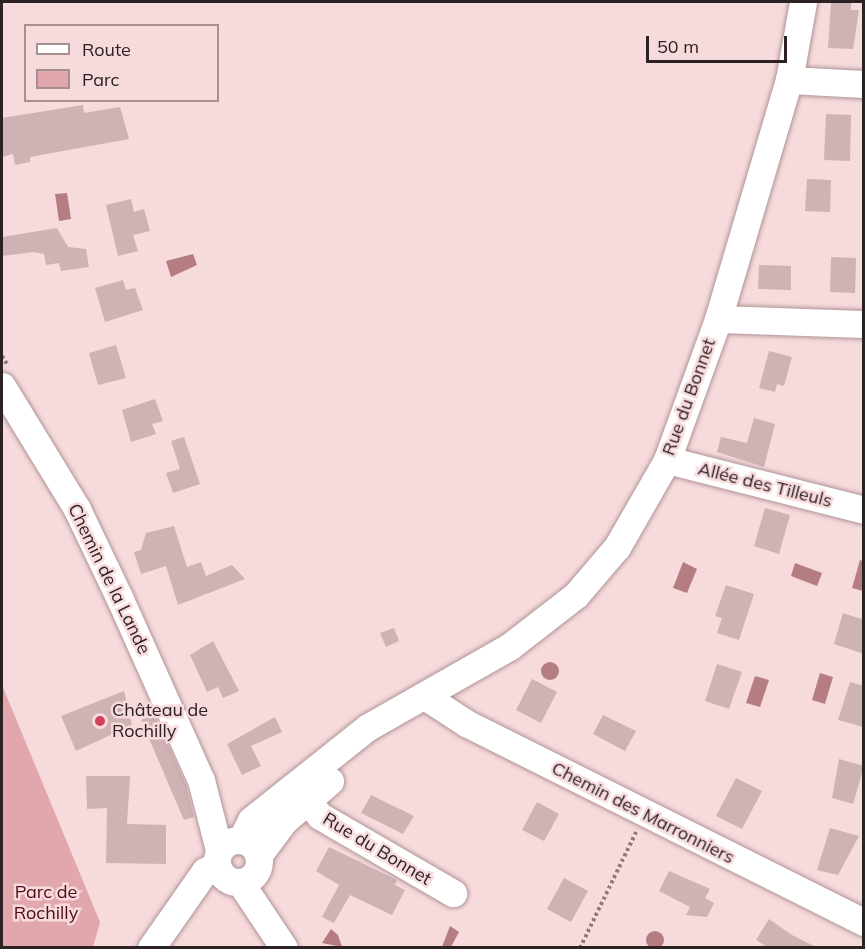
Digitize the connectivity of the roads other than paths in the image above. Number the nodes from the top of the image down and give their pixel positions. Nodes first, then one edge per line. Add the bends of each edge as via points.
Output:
1 (803, 2) edge
2 (789, 80) junction
3 (864, 84) edge
4 (718, 319) junction
5 (864, 324) edge
6 (2, 386) edge
7 (667, 460) junction
8 (864, 510) edge
9 (426, 697) junction
10 (298, 794) junction
11 (239, 852) junction
12 (453, 893) dead end
13 (864, 922) edge
14 (151, 948) edge
15 (284, 948) edge

1 - 2 street, Rue du Bonnet
2 - 3 street
2 - 4 street, Rue du Bonnet
4 - 5 street
4 - 7 street, Rue du Bonnet
6 - 11 street, Chemin de la Lande via 77,509 201,780
7 - 8 street, Allée des Tilleuls
7 - 9 street, Rue du Bonnet via 617,547 576,595 509,647
9 - 10 street, Rue du Bonnet via 368,727
9 - 13 street, Chemin des Marronniers via 645,814
10 - 11 street, Rue du Bonnet
10 - 11 street, Rue du Bonnet
10 - 12 street, Rue du Bonnet
11 - 14 street, Rue du Bonnet via 205,871 187,903
11 - 15 street, Chemin de la Lande via 264,919

